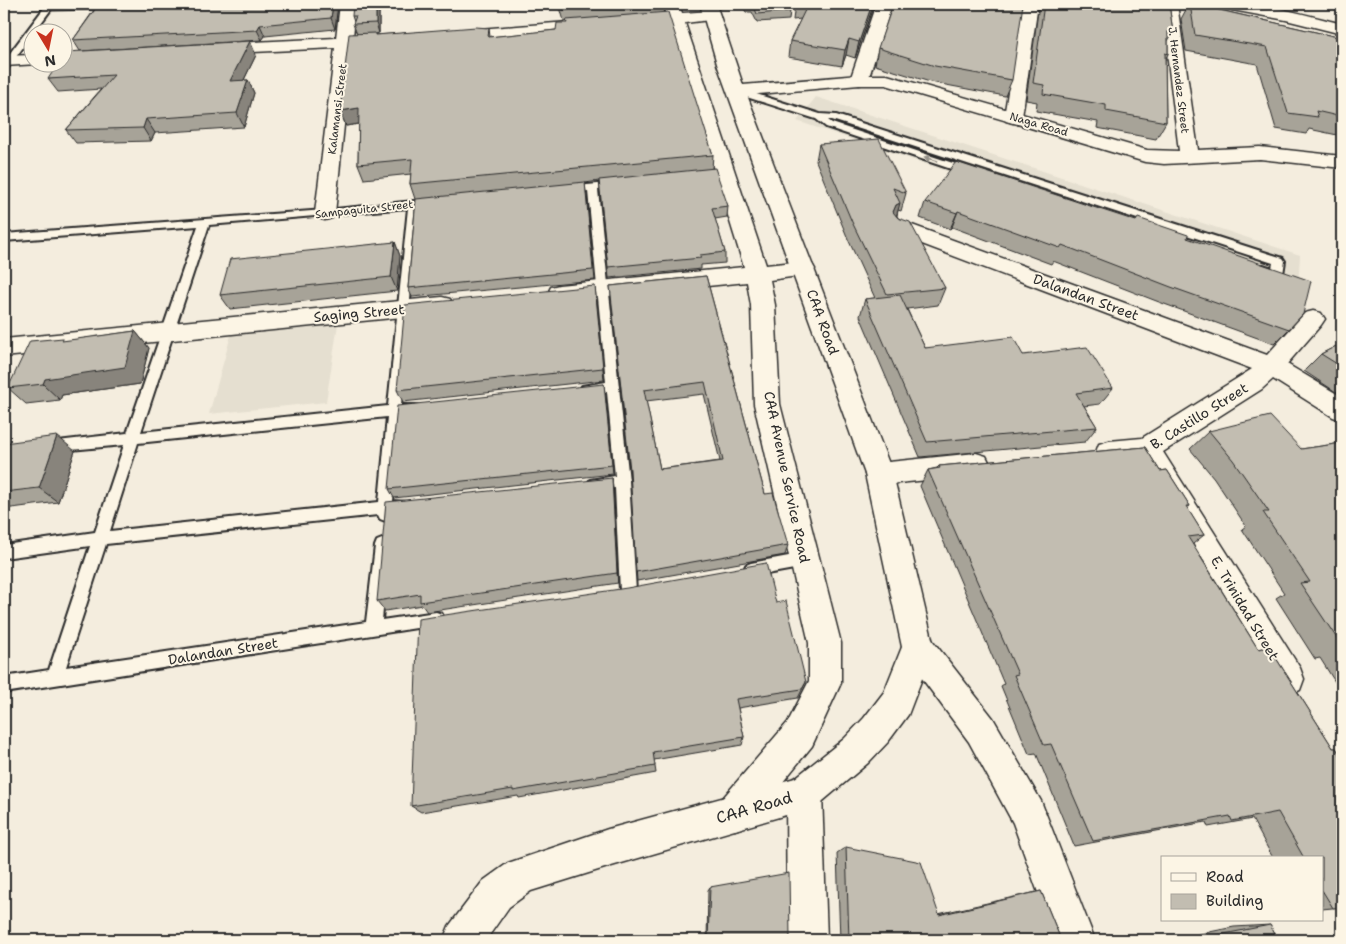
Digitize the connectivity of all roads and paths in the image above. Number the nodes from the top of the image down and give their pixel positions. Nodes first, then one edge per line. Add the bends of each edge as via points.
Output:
1 (51, 4) edge
2 (348, 4) edge
3 (884, 4) edge
4 (1030, 4) edge
5 (1169, 4) edge
6 (1227, 4) edge
7 (710, 10) edge
8 (673, 11) edge
9 (646, 21) edge
10 (608, 24) edge
11 (1342, 29) edge
12 (433, 37) edge
13 (404, 39) edge
14 (345, 42) junction
15 (198, 50) edge
16 (22, 61) edge
17 (5, 63) edge
18 (858, 80) junction
19 (737, 91) junction
20 (1013, 117) junction
21 (1189, 156) junction
22 (1342, 162) edge
23 (1010, 180) junction
24 (628, 184) edge
25 (593, 188) junction
26 (556, 191) edge
27 (449, 201) edge
28 (1064, 203) edge
29 (413, 205) junction
30 (325, 213) junction
31 (204, 223) junction
32 (901, 228) edge
33 (4, 237) edge
34 (1227, 244) junction
35 (1224, 256) edge
36 (1251, 265) edge
37 (804, 269) junction
38 (757, 274) junction
39 (603, 288) junction
40 (536, 295) edge
41 (460, 303) edge
42 (403, 309) junction
43 (1313, 319) dead end
44 (167, 331) junction
45 (4, 348) edge
46 (1271, 366) junction
47 (613, 386) junction
48 (574, 391) edge
49 (422, 408) edge
50 (1342, 410) edge
51 (393, 411) junction
52 (132, 438) junction
53 (33, 448) edge
54 (1148, 449) junction
55 (1090, 454) edge
56 (1003, 462) edge
57 (879, 474) junction
58 (622, 481) junction
59 (582, 485) edge
60 (415, 504) edge
61 (386, 508) junction
62 (101, 538) junction
63 (4, 551) edge
64 (805, 560) junction
65 (736, 572) edge
66 (647, 588) edge
67 (447, 617) edge
68 (373, 628) junction
69 (918, 647) junction
70 (55, 677) junction
71 (4, 685) edge
72 (1301, 701) edge
73 (804, 793) junction
74 (735, 812) junction
75 (463, 940) edge
76 (807, 940) edge
77 (1076, 940) edge

1 - 17 lane
2 - 14 street, Kalamansi Street
3 - 18 street
4 - 20 street
5 - 21 street, J. Hernandez Street
6 - 11 street via 1294,16
7 - 8 street
7 - 19 street, CAA Road
8 - 9 street
8 - 38 street, CAA Avenue Service Road via 720,175
10 - 12 street
13 - 14 street
14 - 15 street
14 - 30 street, Kalamansi Street
16 - 17 street
18 - 19 street, Naga Road
18 - 20 street, Naga Road via 901,83
19 - 23 lane via 819,118 829,125
19 - 37 street, CAA Road
20 - 21 street, Naga Road via 1145,156
21 - 22 street, Naga Road via 1260,153
23 - 28 lane
23 - 34 lane
24 - 25 lane
25 - 26 lane
25 - 39 lane
27 - 29 lane, Sampaguita Street
29 - 30 lane, Sampaguita Street
29 - 42 lane
30 - 31 lane, Sampaguita Street
31 - 33 lane, Sampaguita Street
31 - 44 lane
32 - 46 street, Dalandan Street
34 - 35 lane
34 - 36 lane via 1279,261 1277,274
37 - 38 street
37 - 57 street, CAA Road
38 - 39 street
38 - 64 street, CAA Avenue Service Road via 763,305 768,404
39 - 40 street
39 - 47 lane
41 - 42 street, Saging Street
42 - 44 street, Saging Street
42 - 51 lane
43 - 46 street, B. Castillo Street
44 - 45 street, Saging Street
44 - 52 lane
46 - 50 street, Dalandan Street
46 - 54 street, B. Castillo Street via 1253,382
47 - 48 lane
47 - 58 lane
49 - 51 lane
51 - 52 lane
51 - 61 lane
52 - 53 lane
52 - 62 lane
54 - 55 street, B. Castillo Street
54 - 72 street, E. Trinidad Street
56 - 57 street
57 - 69 street, CAA Road
58 - 59 lane
58 - 66 lane via 623,592
60 - 61 lane
61 - 62 lane
61 - 68 lane
62 - 63 lane
62 - 70 lane
64 - 65 lane
64 - 74 street, CAA Avenue Service Road via 825,643 825,683 800,734
67 - 68 lane, Dalandan Street
68 - 70 lane, Dalandan Street
69 - 73 street, CAA Road via 896,703 876,730 856,751
69 - 77 street via 981,730 1028,814
70 - 71 lane, Dalandan Street
73 - 74 street, CAA Road
73 - 76 street
74 - 75 street, CAA Road via 521,876 496,894

